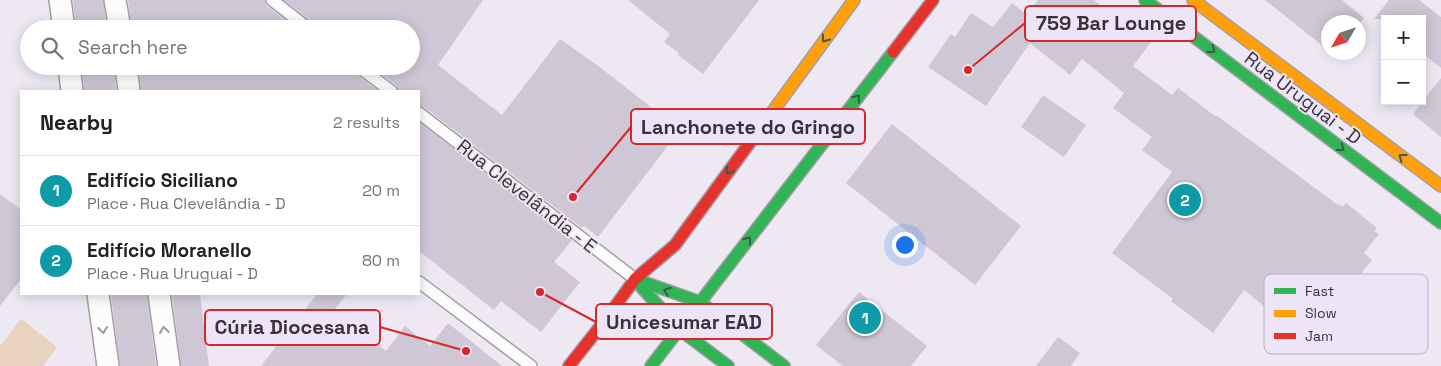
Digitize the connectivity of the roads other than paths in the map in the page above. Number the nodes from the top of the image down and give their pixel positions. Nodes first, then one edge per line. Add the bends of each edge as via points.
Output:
1 (60, 0) edge
2 (116, 0) edge
3 (272, 0) edge
4 (854, 0) edge
5 (933, 0) edge
6 (1145, 0) edge
7 (1193, 0) edge
8 (63, 20) edge
9 (119, 20) edge
10 (298, 20) edge
11 (70, 75) edge
12 (127, 75) edge
13 (370, 75) edge
14 (72, 90) edge
15 (129, 90) edge
16 (390, 90) edge
17 (420, 113) edge
18 (1441, 186) edge
19 (1441, 223) edge
20 (635, 279) junction
21 (420, 283) edge
22 (98, 295) edge
23 (159, 295) edge
24 (700, 302) junction
25 (679, 329) junction
26 (108, 366) edge
27 (169, 366) edge
28 (531, 366) edge
29 (569, 366) edge
30 (651, 366) edge
31 (728, 366) edge
32 (784, 366) edge

1 - 8 street
2 - 9 street
3 - 10 lane
4 -> 20 street via 675,246
24 -> 5 street
6 -> 19 street, Rua Uruguai - D
18 -> 7 street, Rua Uruguai - D
11 - 14 street
12 - 15 street
13 - 16 lane
17 - 20 lane, Rua Clevelândia - E
24 -> 20 street
20 - 25 street
20 - 29 street
21 - 28 lane
22 -> 26 street
27 -> 23 street
24 - 25 street
24 - 32 street
25 - 30 street
25 - 31 street

